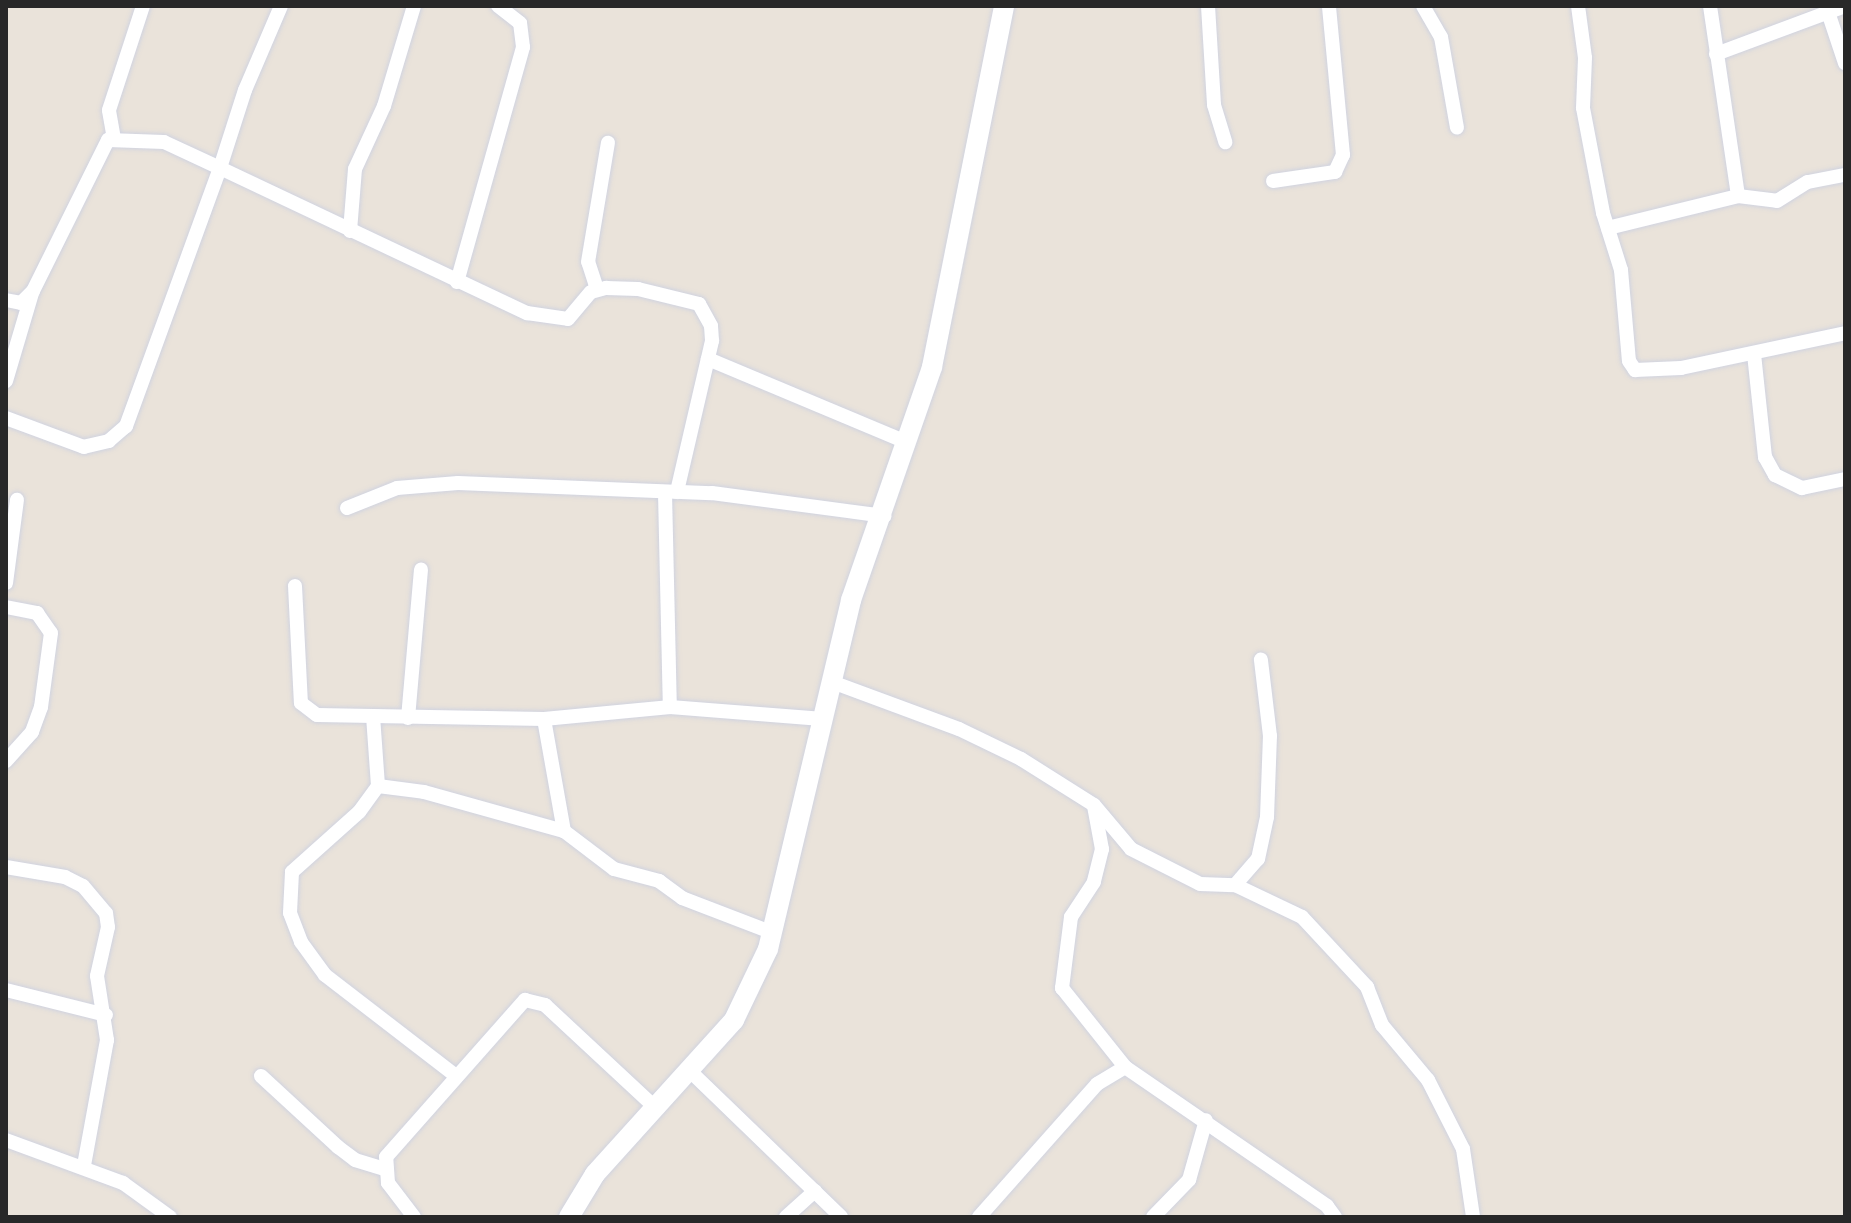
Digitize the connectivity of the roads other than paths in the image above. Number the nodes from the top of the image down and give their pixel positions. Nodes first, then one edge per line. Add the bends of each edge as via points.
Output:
1 (143, 6) edge
2 (281, 6) edge
3 (414, 6) edge
4 (498, 6) edge
5 (1004, 6) edge
6 (1208, 6) edge
7 (1329, 6) edge
8 (1423, 6) edge
9 (1710, 6) edge
10 (1845, 6) edge
11 (1581, 7) edge
12 (1828, 12) junction
13 (1716, 54) junction
14 (1845, 63) edge
15 (1457, 128) dead end
16 (114, 139) junction
17 (1225, 142) dead end
18 (608, 143) dead end
19 (220, 168) junction
20 (1845, 175) edge
21 (1273, 181) dead end
22 (1738, 196) junction
23 (1608, 228) junction
24 (350, 231) junction
25 (457, 282) junction
26 (597, 289) junction
27 (33, 291) junction
28 (6, 300) edge
29 (1845, 333) edge
30 (1754, 354) junction
31 (708, 359) junction
32 (6, 381) edge
33 (6, 418) edge
34 (906, 442) junction
35 (1845, 479) edge
36 (671, 492) junction
37 (17, 500) dead end
38 (347, 508) dead end
39 (884, 516) junction
40 (421, 570) dead end
41 (6, 583) edge
42 (295, 586) dead end
43 (6, 607) edge
44 (1261, 660) dead end
45 (832, 682) junction
46 (670, 707) junction
47 (373, 716) junction
48 (408, 718) junction
49 (544, 719) junction
50 (822, 719) junction
51 (6, 761) edge
52 (378, 786) junction
53 (1094, 805) junction
54 (564, 831) junction
55 (6, 867) edge
56 (1235, 885) junction
57 (773, 933) junction
58 (6, 990) edge
59 (106, 1015) junction
60 (1125, 1067) junction
61 (690, 1071) junction
62 (261, 1076) dead end
63 (456, 1076) junction
64 (656, 1108) junction
65 (1206, 1120) junction
66 (6, 1140) edge
67 (84, 1165) junction
68 (384, 1169) junction
69 (815, 1191) junction
70 (170, 1217) edge
71 (414, 1217) edge
72 (569, 1217) edge
73 (786, 1217) edge
74 (841, 1217) edge
75 (979, 1217) edge
76 (1153, 1217) edge
77 (1335, 1217) edge
78 (1473, 1217) edge

1 - 16 street via 109,110
2 - 19 street via 245,90
3 - 24 street via 398,67 355,169
4 - 25 street via 520,23 523,47
5 - 34 street via 947,303
6 - 17 street via 1214,105
7 - 21 street via 1343,155 1335,172
8 - 15 street via 1441,37
9 - 13 street
10 - 12 street
11 - 23 street via 1583,108
12 - 13 street
12 - 14 street
13 - 22 street
16 - 19 street via 164,142
16 - 27 street via 104,144
18 - 26 street via 588,262
19 - 24 street
19 - 33 street via 126,426 109,441 84,447
20 - 22 street via 1808,182 1777,201
22 - 23 street
23 - 30 street via 1621,270 1629,361 1635,370 1669,370
24 - 25 street
25 - 26 street via 527,313 560,320 575,314
26 - 31 street via 638,289 699,304 711,326
27 - 28 street via 21,303
27 - 32 street
29 - 30 street
30 - 35 street via 1765,457 1775,475 1802,488
31 - 34 street
31 - 36 street
34 - 39 street
36 - 38 street via 458,483 397,488
36 - 39 street via 808,502
36 - 46 street
37 - 41 street
39 - 45 street via 851,600
40 - 48 street
42 - 47 street via 305,711
43 - 51 street via 37,613 51,633 41,707 32,732
44 - 56 street via 1270,736 1267,817 1258,859
45 - 50 street
45 - 53 street via 959,729 1057,777
46 - 49 street
46 - 50 street
47 - 48 street
47 - 52 street
48 - 49 street
49 - 54 street
50 - 57 street
52 - 54 street via 424,792
52 - 63 street via 359,812 292,872 288,897 294,927 325,975
53 - 56 street via 1131,849 1200,884
53 - 60 street via 1102,849 1094,882 1071,917 1062,988
54 - 57 street via 614,869 659,881 682,898
55 - 59 street via 65,877 101,904 108,927 97,976
56 - 78 street via 1302,917 1367,987 1382,1025 1428,1080 1463,1149
57 - 61 street via 746,1001
58 - 59 street
59 - 67 street via 103,1068
60 - 65 street
60 - 75 street via 1097,1084
61 - 64 street
61 - 69 street
62 - 68 street via 355,1160
63 - 64 street via 517,1004 536,1001
63 - 68 street via 386,1157
64 - 72 street via 595,1174
65 - 76 street via 1189,1180
65 - 77 street
66 - 67 street
67 - 70 street via 123,1183
68 - 71 street via 388,1183
69 - 73 street
69 - 74 street

